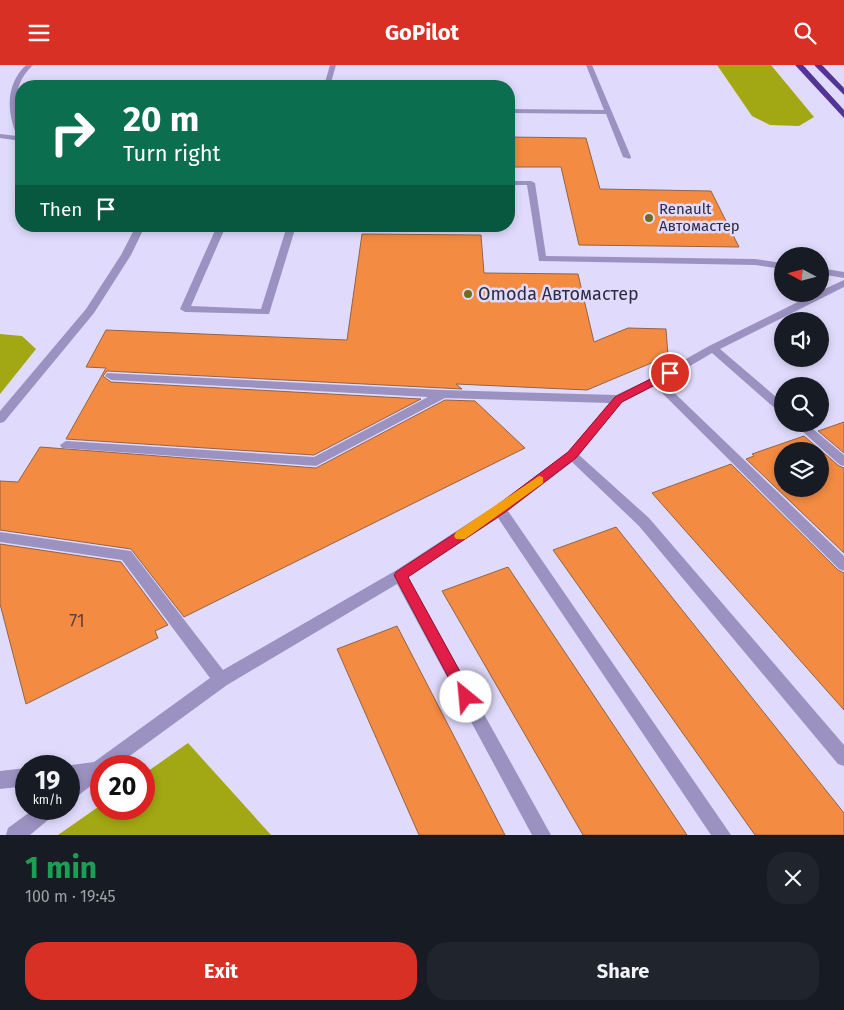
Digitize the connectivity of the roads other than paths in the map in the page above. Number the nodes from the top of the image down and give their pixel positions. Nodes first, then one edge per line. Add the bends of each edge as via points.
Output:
1 (30, 65) edge
2 (333, 65) edge
3 (589, 65) edge
4 (799, 65) edge
5 (818, 65) edge
6 (19, 80) edge
7 (329, 80) edge
8 (15, 85) edge
9 (844, 93) edge
10 (515, 111) edge
11 (609, 112) junction
12 (844, 115) edge
13 (15, 123) edge
14 (0, 136) edge
15 (15, 137) edge
16 (627, 157) dead end
17 (515, 183) edge
18 (137, 232) edge
19 (219, 232) edge
20 (290, 232) edge
21 (774, 265) edge
22 (829, 272) edge
23 (844, 275) edge
24 (844, 283) edge
25 (713, 348) junction
26 (110, 376) dead end
27 (656, 381) junction
28 (443, 393) junction
29 (618, 399) junction
30 (774, 401) edge
31 (0, 419) edge
32 (810, 432) edge
33 (66, 445) dead end
34 (572, 455) junction
35 (844, 461) edge
36 (500, 510) junction
37 (0, 537) edge
38 (844, 565) edge
39 (400, 575) junction
40 (221, 680) junction
41 (118, 755) edge
42 (844, 758) edge
43 (90, 776) edge
44 (15, 778) edge
45 (0, 780) edge
46 (80, 784) edge
47 (34, 820) edge
48 (15, 835) edge
49 (542, 835) edge
50 (722, 835) edge

1 - 6 lane
2 - 7 lane
3 - 11 lane
4 - 12 highway
5 - 9 highway
8 - 13 lane via 11,102
10 - 11 lane
11 - 16 lane
14 - 15 lane
17 - 21 lane via 531,183 542,259
18 - 31 lane via 90,311
19 - 20 lane via 185,309 265,312
22 - 23 lane
24 - 25 lane
25 - 27 lane
25 - 30 lane
26 - 28 lane
27 - 29 lane
27 - 38 lane
28 - 29 lane
28 - 33 lane via 316,462
29 - 34 lane
32 - 35 lane
34 - 36 lane
34 - 42 lane via 644,522
36 - 39 lane
36 - 50 lane
37 - 40 lane via 126,555
39 - 40 lane
39 - 49 lane
40 - 41 lane
43 - 46 lane
44 - 45 lane
47 - 48 lane

